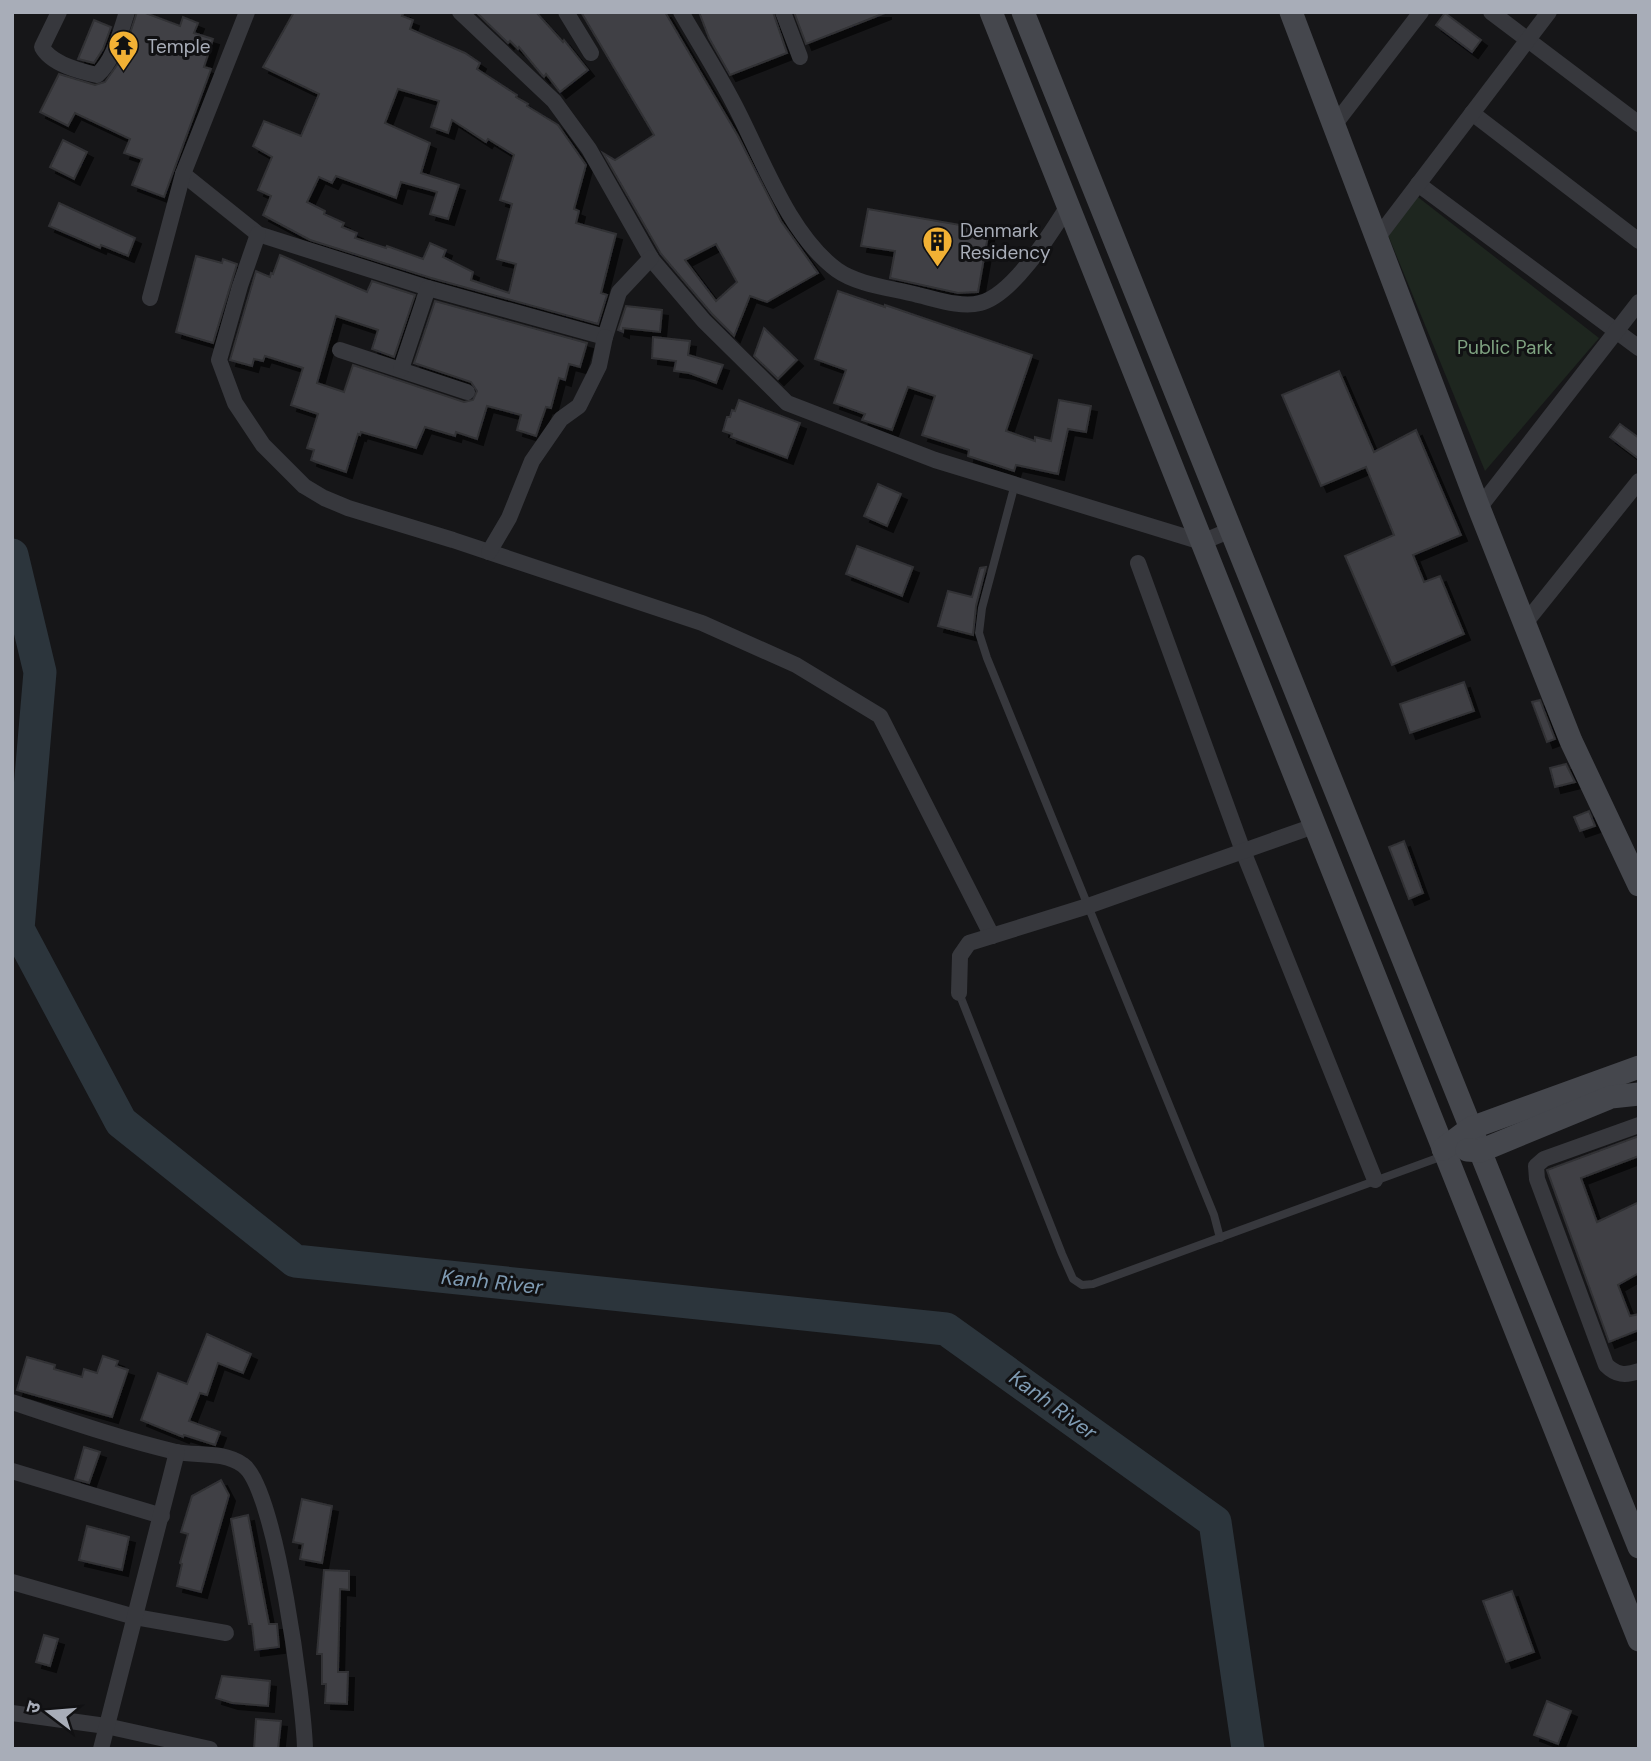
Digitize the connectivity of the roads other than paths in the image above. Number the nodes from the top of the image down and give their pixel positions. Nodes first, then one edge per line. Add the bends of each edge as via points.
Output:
1 (59, 12) edge
2 (127, 12) edge
3 (460, 12) edge
4 (566, 12) edge
5 (681, 12) edge
6 (783, 12) edge
7 (991, 12) edge
8 (1023, 12) edge
9 (1421, 12) edge
10 (1491, 12) edge
11 (1549, 12) edge
12 (240, 13) edge
13 (1297, 16) edge
14 (1528, 40) junction
15 (591, 53) dead end
16 (800, 57) dead end
17 (1472, 113) junction
18 (1335, 124) junction
19 (1639, 124) edge
20 (184, 174) junction
21 (1418, 184) junction
22 (1068, 206) junction
23 (258, 234) junction
24 (1378, 237) junction
25 (1639, 241) edge
26 (651, 258) junction
27 (428, 288) junction
28 (150, 298) dead end
29 (1639, 302) edge
30 (1616, 332) junction
31 (605, 337) junction
32 (1639, 348) edge
33 (340, 350) dead end
34 (401, 369) junction
35 (467, 392) dead end
36 (1639, 481) edge
37 (1015, 484) junction
38 (1479, 508) junction
39 (1231, 530) junction
40 (1202, 542) junction
41 (489, 552) junction
42 (1138, 563) dead end
43 (1526, 622) junction
44 (1314, 826) junction
45 (1243, 851) junction
46 (1639, 885) edge
47 (1088, 906) junction
48 (992, 936) junction
49 (959, 993) joint
50 (1639, 1067) edge
51 (1639, 1094) edge
52 (1639, 1125) edge
53 (1471, 1128) junction
54 (1480, 1151) junction
55 (1444, 1152) junction
56 (1375, 1180) junction
57 (1220, 1238) junction
58 (1639, 1371) edge
59 (12, 1402) edge
60 (177, 1452) junction
61 (12, 1471) edge
62 (162, 1516) junction
63 (1639, 1547) edge
64 (12, 1582) edge
65 (135, 1617) junction
66 (226, 1633) dead end
67 (1639, 1640) edge
68 (12, 1713) edge
69 (106, 1726) junction
70 (101, 1749) edge
71 (210, 1749) edge
72 (305, 1749) edge

1 - 2 street via 42,47 46,55 97,75 111,56
3 - 26 street via 554,101 589,149
4 - 15 street
5 - 22 street via 811,249 839,272 952,303 981,303 1006,288 1037,253
6 - 16 street
7 - 22 street
8 - 39 street
9 - 18 street
10 - 14 street
11 - 14 street
12 - 20 street
13 - 18 street
14 - 17 street
14 - 19 street
17 - 21 street
17 - 25 street
18 - 24 street
20 - 23 street
20 - 28 street
21 - 24 street
21 - 30 street
22 - 40 street
23 - 27 street
23 - 41 street via 219,360 235,403 263,445 304,486 324,498
24 - 38 street
26 - 31 street via 619,292
26 - 37 street via 704,321 787,403 935,460
27 - 31 street
27 - 34 street
29 - 30 street
30 - 32 street
30 - 38 street
31 - 41 street via 599,366 579,406 561,419 532,461 509,518
33 - 34 street
34 - 35 street
36 - 43 street
37 - 40 street
37 - 47 lane via 979,633
38 - 43 street
39 - 40 street
39 - 53 street
40 - 44 street
41 - 48 street via 702,623 796,665 880,716
42 - 45 street
43 - 46 street via 1571,741
44 - 45 street
44 - 55 street
45 - 47 street
45 - 56 street
47 - 48 street
47 - 57 lane
48 - 49 street via 969,943 960,956
49 - 57 lane via 1073,1279 1082,1285 1093,1284
50 - 53 street
51 - 54 street via 1611,1097
52 - 58 street via 1544,1159 1536,1167 1606,1364 1620,1374
53 - 54 street
53 - 55 street
54 - 55 street
54 - 63 street
55 - 56 lane
55 - 67 street
56 - 57 lane
59 - 60 street
60 - 62 street
60 - 72 street via 224,1456 245,1466 261,1492 296,1657
61 - 62 street
62 - 65 street
64 - 65 street
65 - 66 street
65 - 69 street
68 - 69 street
69 - 70 street
69 - 71 street

